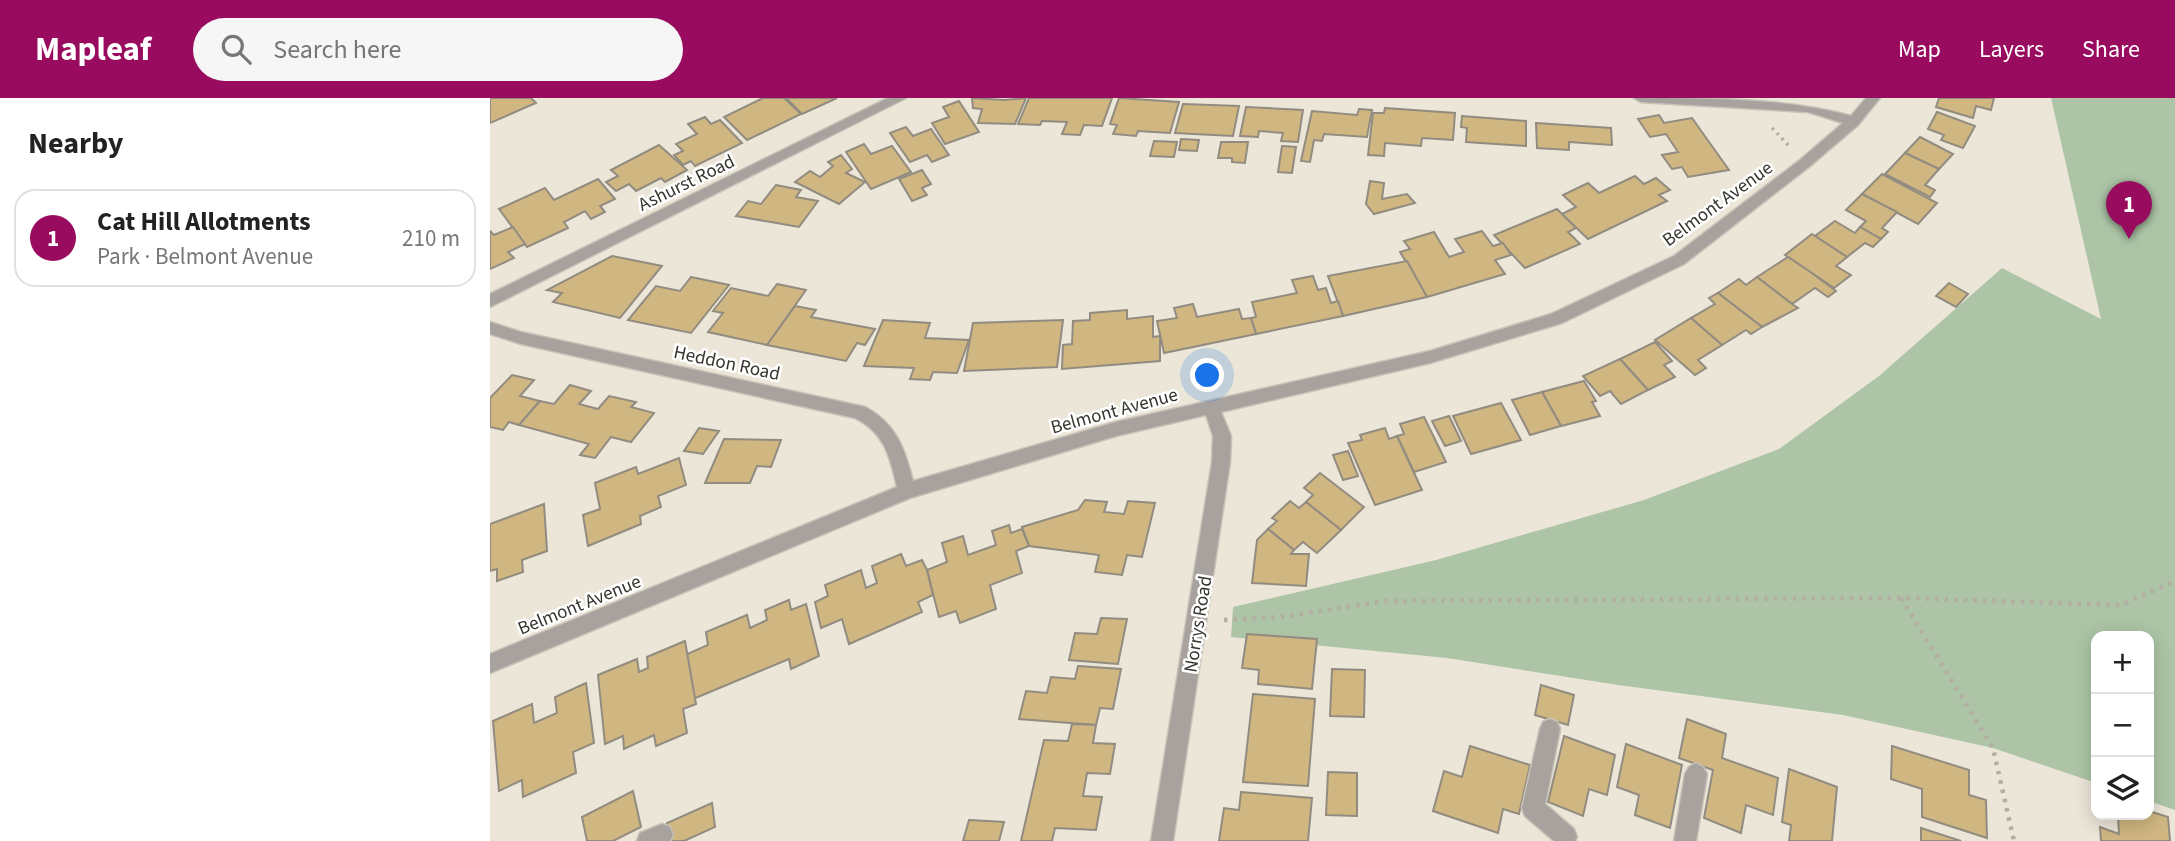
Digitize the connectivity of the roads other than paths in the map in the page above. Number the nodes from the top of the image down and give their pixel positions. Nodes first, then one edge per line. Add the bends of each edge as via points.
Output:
1 (899, 98) edge
2 (1641, 98) edge
3 (1873, 98) edge
4 (1853, 122) junction
5 (490, 301) edge
6 (490, 328) edge
7 (1212, 407) junction
8 (908, 491) junction
9 (490, 664) edge
10 (1550, 729) dead end
11 (1696, 774) dead end
12 (1570, 840) edge
13 (1162, 841) edge
14 (1685, 841) edge

1 - 5 street, Ashurst Road
2 - 4 street via 1822,110
3 - 4 street, Belmont Avenue
4 - 7 street, Belmont Avenue via 1678,260 1556,319 1430,357
6 - 8 street, Heddon Road via 859,412 888,431
7 - 8 street, Belmont Avenue via 1116,429
7 - 13 street, Norrys Road via 1222,436 1221,463
8 - 9 street, Belmont Avenue
10 - 12 street via 1533,808
11 - 14 street

